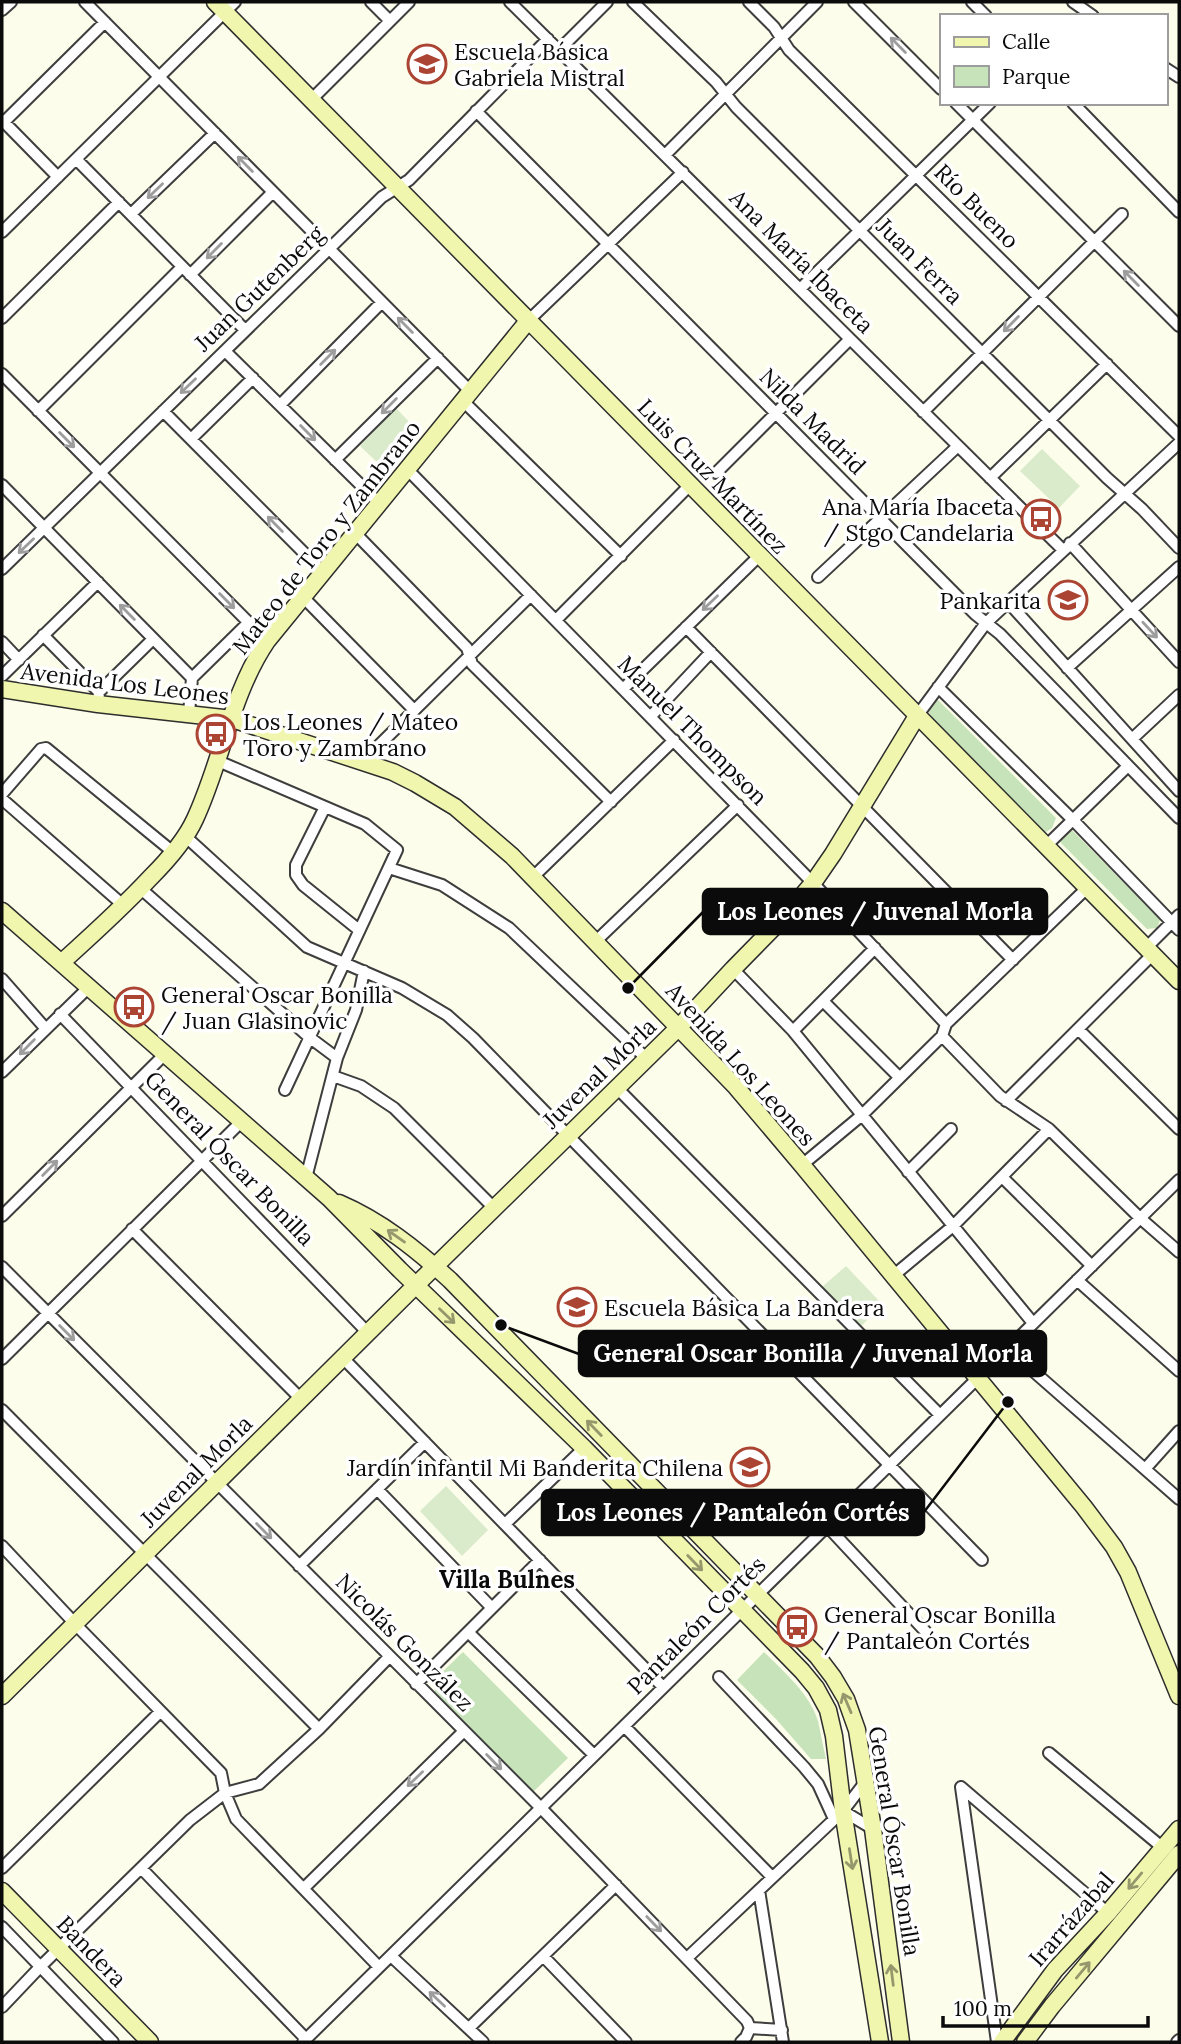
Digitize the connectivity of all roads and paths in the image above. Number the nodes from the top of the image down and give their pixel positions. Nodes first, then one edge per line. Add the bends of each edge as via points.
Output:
1 (10, 2) edge
2 (85, 2) edge
3 (371, 2) edge
4 (409, 2) edge
5 (510, 2) edge
6 (607, 2) edge
7 (633, 2) edge
8 (749, 2) edge
9 (817, 2) edge
10 (854, 2) edge
11 (1073, 2) edge
12 (225, 5) edge
13 (2, 10) edge
14 (1090, 14) edge
15 (390, 21) junction
16 (105, 22) junction
17 (781, 38) junction
18 (548, 39) junction
19 (559, 50) junction
20 (159, 77) junction
21 (940, 88) edge
22 (726, 94) junction
23 (311, 100) junction
24 (958, 105) edge
25 (988, 105) edge
26 (1075, 105) edge
27 (476, 111) junction
28 (973, 120) junction
29 (3, 121) edge
30 (215, 133) junction
31 (665, 155) junction
32 (76, 159) junction
33 (682, 172) junction
34 (916, 176) junction
35 (58, 177) junction
36 (397, 187) junction
37 (273, 192) junction
38 (118, 202) junction
39 (1179, 212) edge
40 (131, 214) junction
41 (1122, 214) dead end
42 (2, 231) edge
43 (860, 231) junction
44 (1094, 241) junction
45 (608, 244) junction
46 (329, 248) junction
47 (186, 271) junction
48 (800, 289) junction
49 (1039, 297) junction
50 (382, 302) junction
51 (2, 318) edge
52 (528, 321) junction
53 (1179, 326) edge
54 (245, 330) junction
55 (850, 339) junction
56 (225, 351) junction
57 (982, 354) junction
58 (438, 358) junction
59 (1107, 364) junction
60 (2, 374) edge
61 (253, 378) junction
62 (467, 396) junction
63 (280, 405) junction
64 (38, 411) junction
65 (163, 411) junction
66 (923, 412) junction
67 (775, 413) junction
68 (1049, 420) junction
69 (1179, 436) edge
70 (191, 439) junction
71 (1179, 443) edge
72 (958, 446) junction
73 (335, 460) junction
74 (407, 469) junction
75 (100, 473) junction
76 (716, 473) dead end
77 (990, 478) junction
78 (2, 485) edge
79 (690, 485) junction
80 (1125, 493) junction
81 (379, 503) junction
82 (880, 519) junction
83 (44, 528) junction
84 (355, 533) junction
85 (1066, 547) junction
86 (1179, 548) edge
87 (621, 556) junction
88 (759, 556) junction
89 (1179, 567) edge
90 (2, 569) edge
91 (323, 572) junction
92 (818, 577) dead end
93 (98, 582) junction
94 (531, 595) junction
95 (303, 597) junction
96 (1007, 602) junction
97 (1131, 610) junction
98 (556, 620) junction
99 (248, 622) junction
100 (986, 623) junction
101 (686, 627) junction
102 (43, 635) junction
103 (153, 639) junction
104 (267, 641) junction
105 (2, 642) edge
106 (711, 652) junction
107 (469, 656) junction
108 (19, 660) junction
109 (1179, 662) edge
110 (1067, 668) junction
111 (2, 676) edge
112 (192, 678) junction
113 (938, 687) junction
114 (2, 689) edge
115 (623, 689) junction
116 (1179, 695) edge
117 (98, 698) junction
118 (414, 710) junction
119 (189, 713) junction
120 (651, 716) junction
121 (917, 716) junction
122 (232, 719) junction
123 (1132, 738) junction
124 (674, 740) junction
125 (218, 761) junction
126 (363, 761) junction
127 (1128, 766) junction
128 (1179, 791) edge
129 (2, 794) edge
130 (2, 799) edge
131 (611, 802) junction
132 (738, 805) junction
133 (862, 806) junction
134 (325, 807) junction
135 (1179, 818) edge
136 (1073, 820) junction
137 (185, 836) junction
138 (1046, 846) junction
139 (173, 852) junction
140 (389, 868) junction
141 (533, 877) junction
142 (813, 883) junction
143 (140, 888) junction
144 (1087, 888) junction
145 (123, 905) junction
146 (5, 920) edge
147 (1177, 923) edge
148 (359, 930) junction
149 (596, 941) junction
150 (875, 948) junction
151 (1150, 951) junction
152 (1013, 960) junction
153 (61, 963) junction
154 (345, 963) junction
155 (733, 969) junction
156 (364, 971) junction
157 (2, 979) edge
158 (1179, 981) edge
159 (89, 988) junction
160 (823, 1001) junction
161 (60, 1014) junction
162 (679, 1027) junction
163 (46, 1029) junction
164 (1078, 1029) junction
165 (944, 1030) junction
166 (793, 1031) junction
167 (309, 1037) junction
168 (165, 1054) junction
169 (337, 1058) junction
170 (647, 1059) junction
171 (2, 1072) edge
172 (333, 1076) junction
173 (899, 1077) junction
174 (617, 1088) junction
175 (131, 1089) junction
176 (285, 1090) dead end
177 (1006, 1101) junction
178 (862, 1115) junction
179 (242, 1121) junction
180 (951, 1129) dead end
181 (1049, 1129) junction
182 (1179, 1129) edge
183 (569, 1135) junction
184 (202, 1161) junction
185 (802, 1165) junction
186 (908, 1172) junction
187 (1002, 1177) junction
188 (306, 1178) junction
189 (1179, 1180) edge
190 (329, 1198) junction
191 (494, 1208) junction
192 (2, 1216) edge
193 (1140, 1218) junction
194 (953, 1226) junction
195 (132, 1230) junction
196 (1179, 1252) edge
197 (435, 1266) junction
198 (1092, 1266) junction
199 (2, 1267) edge
200 (893, 1276) junction
201 (1077, 1280) junction
202 (416, 1285) junction
203 (47, 1314) junction
204 (1033, 1323) junction
205 (368, 1333) junction
206 (1008, 1349) junction
207 (343, 1358) junction
208 (2, 1359) edge
209 (1179, 1371) edge
210 (977, 1378) junction
211 (301, 1399) junction
212 (2, 1410) edge
213 (940, 1415) junction
214 (1179, 1431) edge
215 (425, 1442) junction
216 (584, 1448) junction
217 (890, 1465) junction
218 (1145, 1469) junction
219 (216, 1483) junction
220 (377, 1489) junction
221 (1179, 1499) edge
222 (505, 1524) junction
223 (827, 1526) junction
224 (2, 1546) edge
225 (145, 1554) junction
226 (540, 1560) junction
227 (982, 1560) dead end
228 (299, 1566) junction
229 (757, 1595) junction
230 (492, 1608) junction
231 (742, 1610) junction
232 (74, 1624) junction
233 (468, 1632) junction
234 (926, 1632) dead end
235 (389, 1657) junction
236 (719, 1677) dead end
237 (416, 1684) junction
238 (663, 1687) junction
239 (1178, 1690) edge
240 (2, 1696) edge
241 (160, 1712) junction
242 (624, 1726) junction
243 (319, 1729) junction
244 (464, 1731) junction
245 (1049, 1754) dead end
246 (594, 1755) junction
247 (866, 1780) junction
248 (225, 1793) junction
249 (541, 1808) junction
250 (839, 1815) junction
251 (873, 1829) junction
252 (1179, 1829) edge
253 (1163, 1849) junction
254 (1179, 1854) edge
255 (2, 1868) edge
256 (141, 1868) junction
257 (772, 1877) junction
258 (616, 1885) junction
259 (304, 1888) junction
260 (759, 1890) junction
261 (2, 1891) edge
262 (1108, 1913) junction
263 (2, 1927) edge
264 (58, 1949) junction
265 (391, 1956) junction
266 (543, 1956) junction
267 (687, 1958) junction
268 (40, 1967) junction
269 (379, 1967) junction
270 (2, 2007) edge
271 (469, 2028) junction
272 (750, 2028) junction
273 (782, 2030) junction
274 (304, 2041) edge
275 (113, 2042) edge
276 (150, 2042) edge
277 (483, 2042) edge
278 (626, 2042) edge
279 (741, 2042) edge
280 (783, 2042) edge
281 (880, 2042) edge
282 (901, 2042) edge
283 (1000, 2042) edge
284 (1025, 2042) edge

1 - 13 street
2 - 16 street
3 - 15 street
4 - 15 street
5 - 18 street, Ana María Ibaceta
6 - 19 street
7 - 22 street, Juan Ferra
8 - 17 street, Río Bueno
9 - 17 street
21 -> 10 street
11 - 14 street
12 - 20 street
12 - 23 street, Luis Cruz Martínez
15 - 23 street
16 - 20 street
16 - 29 street
17 - 22 street
17 - 34 street, Río Bueno
18 - 19 street, Ana María Ibaceta
18 - 27 street, Juan Gutenberg
19 - 31 street, Ana María Ibaceta
20 - 30 street
20 - 32 street
22 - 31 street
22 - 43 street, Juan Ferra
23 - 36 street, Luis Cruz Martínez
24 - 28 street
25 - 28 street
26 - 39 street
27 - 36 street, Juan Gutenberg
27 - 45 street, Nilda Madrid
28 - 34 street
28 - 44 street
29 - 35 street
37 -> 30 street
30 -> 40 street
31 - 33 street, Ana María Ibaceta
32 - 35 street
32 - 38 street
33 - 45 street, Mateo de Toro y Zambrano
33 - 48 street, Ana María Ibaceta
34 - 43 street
34 - 49 street, Río Bueno
35 - 42 street
36 - 46 street, Juan Gutenberg
36 - 52 street, Luis Cruz Martínez
37 - 46 street
37 -> 47 street
38 - 40 street
38 - 51 street
40 - 47 street
41 - 44 street
43 - 48 street
43 - 57 street, Juan Ferra
44 - 49 street
53 -> 44 street
45 - 52 street, Mateo de Toro y Zambrano
45 - 67 street, Nilda Madrid
46 - 50 street
46 - 54 street, Juan Gutenberg
47 - 54 street
47 - 64 street
48 - 55 street, Ana María Ibaceta
49 -> 57 street
49 - 59 street, Río Bueno
58 -> 50 street
63 -> 50 street
52 - 62 street, Mateo de Toro y Zambrano
52 - 79 street, Luis Cruz Martínez
54 - 56 street, Juan Gutenberg
55 - 66 street, Ana María Ibaceta
55 - 67 street
56 - 61 street
56 -> 65 street, Juan Gutenberg
57 - 66 street
57 - 68 street, Juan Ferra
58 - 62 street
58 -> 73 street, Mateo de Toro y Zambrano
59 - 68 street
59 - 69 street, Río Bueno
60 - 64 street
61 - 63 street
61 - 70 street
62 - 74 street, Mateo de Toro y Zambrano
62 - 87 street
63 -> 73 street
64 -> 75 street
65 - 70 street
65 - 75 street, Juan Gutenberg
66 - 72 street, Ana María Ibaceta
67 - 76 street
67 - 82 street, Nilda Madrid
68 - 77 street
68 - 80 street, Juan Ferra
91 -> 70 street
71 - 80 street, Juvenal Morla
72 - 77 street, Ana María Ibaceta
72 - 82 street
73 - 81 street
74 - 81 street, Mateo de Toro y Zambrano
74 - 94 street, Manuel Thompson
75 - 83 street, Juan Gutenberg
75 -> 99 street
77 - 85 street, Ana María Ibaceta
78 - 83 street
79 - 87 street
79 - 88 street, Luis Cruz Martínez
80 - 85 street, Juvenal Morla
80 - 86 street, Juan Ferra
81 - 84 street, Mateo de Toro y Zambrano
82 - 92 street
82 - 100 street, Nilda Madrid
83 -> 90 street, Juan Gutenberg
83 - 93 street
84 - 91 street, Mateo de Toro y Zambrano
84 - 107 street via 467,648
85 - 96 street, Juvenal Morla
85 - 97 street, Ana María Ibaceta
87 - 98 street
88 -> 101 street
88 - 121 street, Luis Cruz Martínez
89 - 97 street
91 - 95 street, Mateo de Toro y Zambrano
93 - 102 street
103 -> 93 street
94 - 98 street, Manuel Thompson
94 - 107 street
95 - 104 street, Mateo de Toro y Zambrano
95 - 118 street
96 - 100 street, Juvenal Morla
96 - 110 street
97 -> 109 street, Ana María Ibaceta
97 - 110 street
98 - 115 street, Manuel Thompson
99 - 104 street
99 - 112 street, Mateo de Toro y Zambrano
100 - 113 street, Juvenal Morla
100 - 127 street, Nilda Madrid
101 - 106 street
101 - 115 street
102 - 108 street
102 - 117 street
103 - 112 street
103 - 117 street
104 - 122 street, Mateo de Toro y Zambrano via 250,668
105 - 108 street
106 - 120 street
106 - 133 street
107 - 118 street
107 - 131 street
108 - 111 street
110 - 123 street
112 - 119 street
113 - 121 street, Juvenal Morla
113 - 136 street
114 - 117 street, Avenida Los Leones
115 - 120 street, Manuel Thompson
116 - 123 street
117 - 119 street, Avenida Los Leones
118 - 126 street
119 - 122 street, Avenida Los Leones
120 - 124 street, Manuel Thompson
121 - 133 street, Juvenal Morla
121 - 138 street, Luis Cruz Martínez
122 - 125 street, Mateo de Toro y Zambrano
122 - 126 street, Avenida Los Leones
123 - 128 street
124 - 131 street
124 - 132 street, Manuel Thompson
125 - 134 street
125 - 137 street, Mateo de Toro y Zambrano
126 - 141 street, Avenida Los Leones via 393,772 455,807
127 - 135 street, Nilda Madrid
127 - 136 street
129 - 139 street via 46,748
130 - 145 street
131 - 141 street
132 - 142 street, Manuel Thompson
132 - 149 street
133 - 142 street, Juvenal Morla
133 - 152 street
134 - 140 street via 365,824 397,850
134 - 148 street via 296,864 296,875
136 - 138 street
136 - 147 street
137 - 139 street, Mateo de Toro y Zambrano
137 - 154 street via 299,940
138 - 144 street, Luis Cruz Martínez
139 - 143 street, Mateo de Toro y Zambrano
140 - 148 street
140 - 170 street via 442,885 509,928
141 - 149 street, Avenida Los Leones
142 - 150 street, Manuel Thompson
142 - 155 street, Juvenal Morla
143 - 145 street, Mateo de Toro y Zambrano
143 - 167 street
144 - 151 street, Luis Cruz Martínez
144 - 152 street
145 - 153 street, Mateo de Toro y Zambrano
146 - 153 street, General Óscar Bonilla
147 - 151 street
148 - 154 street
149 - 162 street, Avenida Los Leones
150 - 160 street
150 - 165 street, Manuel Thompson
151 - 158 street, Luis Cruz Martínez
151 - 164 street
152 - 165 street
153 - 159 street, General Óscar Bonilla
154 - 156 street
154 - 167 street
155 - 162 street, Juvenal Morla
155 - 166 street
156 - 169 street via 356,1010
156 - 183 street via 420,998 460,1026
157 - 163 street
159 - 161 street
159 - 168 street, General Óscar Bonilla
160 - 166 street
160 - 173 street
161 - 163 street
161 - 175 street, General Óscar Bonilla
162 - 170 street, Juvenal Morla
162 - 185 street, Avenida Los Leones
163 -> 171 street
164 - 177 street
164 - 182 street
165 - 173 street
165 - 177 street, Manuel Thompson
166 - 178 street
167 - 169 street
167 - 176 street
168 - 175 street
168 - 179 street, General Óscar Bonilla
169 - 172 street
170 - 174 street, Juvenal Morla
172 - 188 street
172 - 191 street via 372,1092 394,1108
173 - 178 street
174 - 183 street, Juvenal Morla
174 - 213 street
175 - 184 street, General Óscar Bonilla
192 -> 175 street
177 - 181 street, Manuel Thompson
178 - 185 street
178 - 186 street
179 - 184 street
179 - 188 street, General Óscar Bonilla
180 - 186 street
181 - 187 street
181 - 193 street, Manuel Thompson
183 - 191 street, Juvenal Morla
183 - 217 street
184 - 195 street
184 - 205 street, General Óscar Bonilla
185 - 200 street, Avenida Los Leones
186 - 194 street
187 - 194 street
187 - 198 street
188 - 190 street, General Óscar Bonilla
189 - 193 street, Pantaleón Cortés
197 -> 190 street, General Óscar Bonilla via 388,1230
190 - 202 street, General Óscar Bonilla
191 - 197 street, Juvenal Morla
193 - 196 street, Manuel Thompson
193 - 198 street, Pantaleón Cortés
194 - 200 street
194 - 204 street
195 - 203 street
195 - 211 street
197 - 202 street, Juvenal Morla
229 -> 197 street, General Óscar Bonilla
198 - 201 street, Pantaleón Cortés
199 - 203 street, Nicolás González
200 - 210 street, Avenida Los Leones
201 - 204 street, Pantaleón Cortés
201 - 209 street
202 - 205 street, Juvenal Morla
202 -> 216 street, General Óscar Bonilla
203 - 208 street
203 -> 219 street, Nicolás González
204 - 206 street, Pantaleón Cortés
205 - 207 street, Juvenal Morla
206 - 210 street, Pantaleón Cortés
206 - 218 street
207 - 211 street, Juvenal Morla
207 - 215 street
210 - 213 street, Pantaleón Cortés
210 - 239 street, Avenida Los Leones via 1114,1547
211 - 219 street, Juvenal Morla
212 - 225 street
213 - 217 street, Pantaleón Cortés
214 - 218 street
215 - 220 street
215 - 222 street
216 - 222 street
216 -> 231 street, General Óscar Bonilla
217 - 223 street, Pantaleón Cortés
217 - 227 street
218 - 221 street
219 - 225 street, Juvenal Morla
219 -> 228 street, Nicolás González
220 - 228 street
220 - 230 street
222 - 226 street
223 - 229 street, Pantaleón Cortés
223 - 234 street
224 - 232 street
225 - 232 street, Juvenal Morla
225 - 243 street
226 - 230 street
226 - 238 street
228 - 235 street, Nicolás González
229 - 231 street, Pantaleón Cortés
247 -> 229 street, General Óscar Bonilla via 846,1699 817,1656
230 - 233 street
231 - 238 street, Pantaleón Cortés
231 - 250 street, General Óscar Bonilla via 802,1671 828,1710
232 - 240 street, Juvenal Morla
232 - 241 street
233 - 237 street
233 - 246 street
235 - 237 street, Nicolás González
235 - 243 street
236 - 250 street, General Óscar Bonilla via 804,1767
237 - 244 street, Nicolás González
238 - 242 street, Pantaleón Cortés
241 - 248 street via 221,1773
241 - 255 street
242 - 246 street, Pantaleón Cortés
242 - 257 street
243 - 248 street via 259,1784
244 -> 249 street, Nicolás González
244 -> 259 street
245 - 253 street
246 - 249 street, Pantaleón Cortés
247 - 250 street
247 - 251 street, General Óscar Bonilla
248 - 256 street
248 - 259 street via 236,1819
249 - 258 street, Nicolás González
249 - 265 street, Pantaleón Cortés
250 - 251 street
250 - 257 street
250 -> 281 street, General Óscar Bonilla
282 -> 251 street, General Óscar Bonilla
252 - 253 street, Irarrázabal
253 -> 262 street, Irarrázabal
284 -> 254 street, Irarrázabal
256 - 264 street
256 - 274 street
257 - 260 street
258 - 266 street
258 -> 267 street, Nicolás González
259 - 269 street
260 - 267 street
260 - 273 street
261 - 264 street, Bandera
262 - 283 street, Irarrázabal via 1055,1970
262 - 283 street via 961,1787
263 - 268 street
264 - 268 street
264 - 276 street, Bandera
265 - 269 street, Pantaleón Cortés
271 -> 265 street
266 - 271 street
266 - 278 street
267 - 272 street, Nicolás González
268 - 270 street
268 - 275 street
269 - 274 street, Pantaleón Cortés
271 - 277 street
272 - 273 street
272 - 279 street
273 - 280 street

